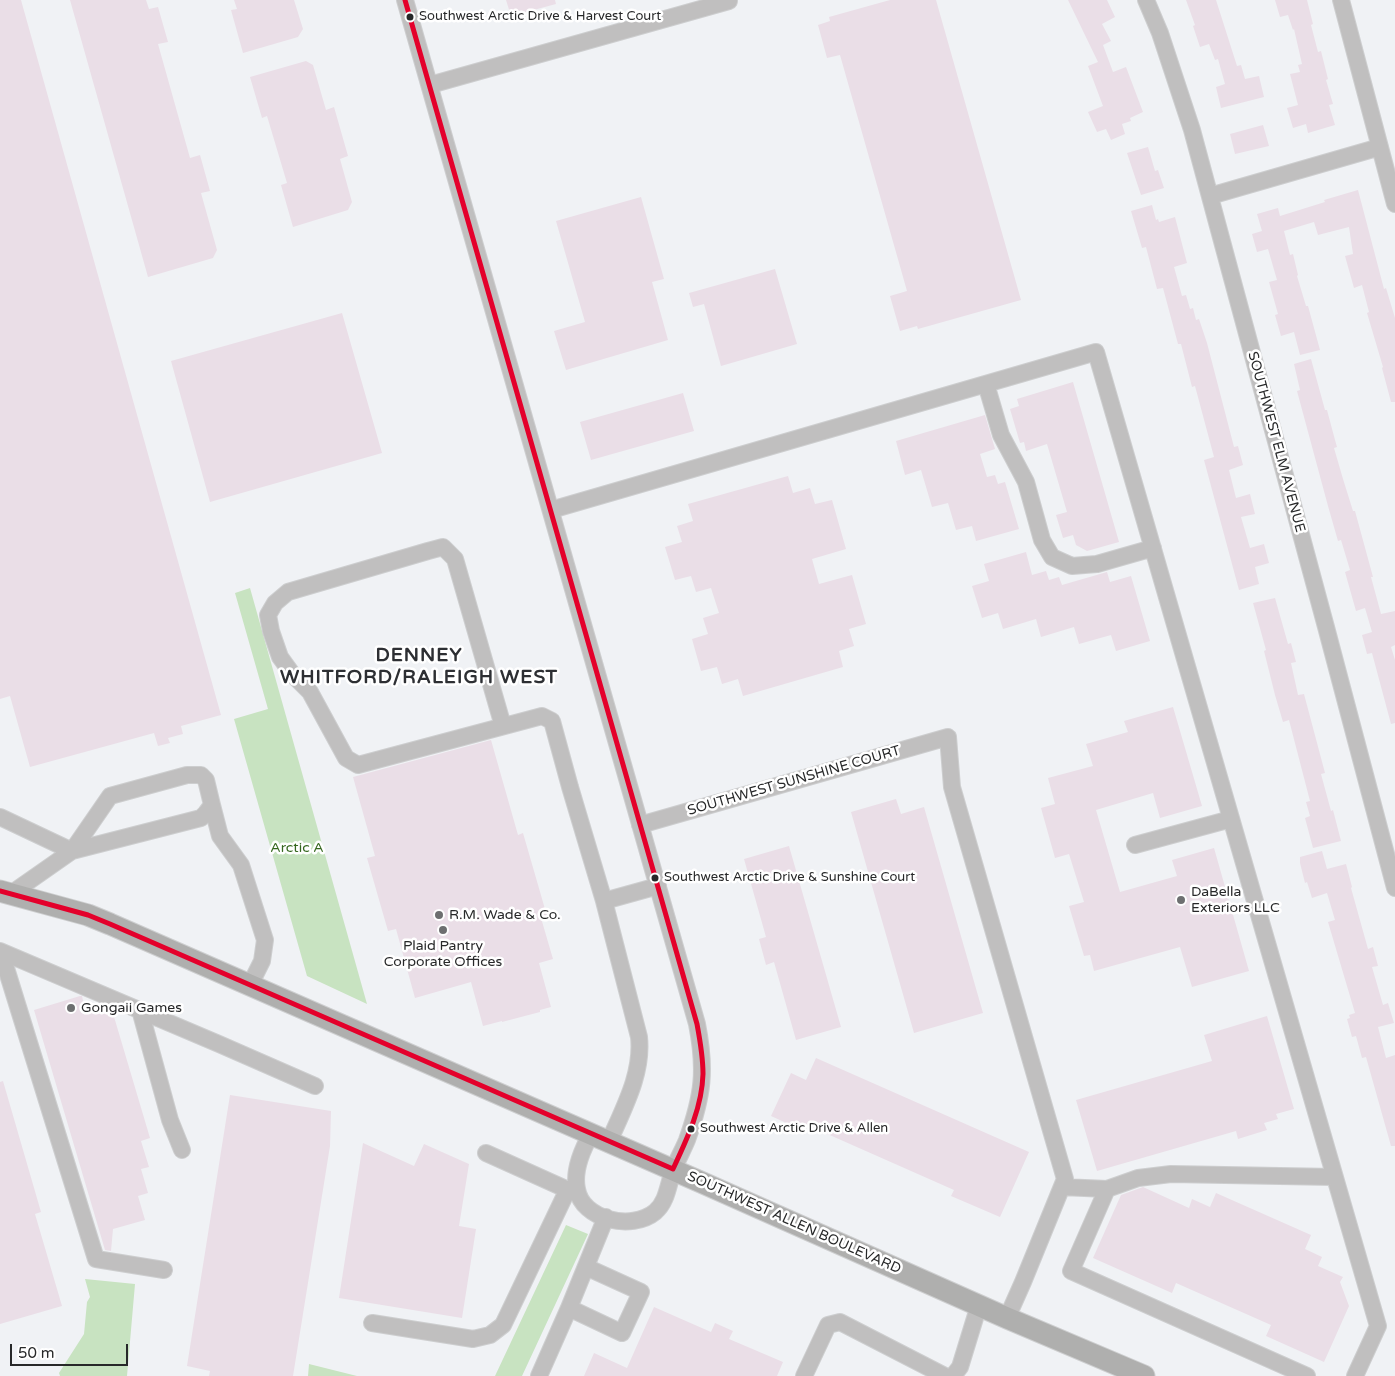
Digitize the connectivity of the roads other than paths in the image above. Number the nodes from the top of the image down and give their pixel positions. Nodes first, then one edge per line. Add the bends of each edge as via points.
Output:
1 (405, 0) edge
2 (1146, 0) edge
3 (1340, 0) edge
4 (729, 1) edge
5 (430, 85) junction
6 (1380, 147) junction
7 (1210, 196) junction
8 (1395, 204) edge
9 (986, 384) junction
10 (551, 510) junction
11 (1153, 548) junction
12 (503, 726) junction
13 (212, 805) junction
14 (0, 817) edge
15 (1231, 819) junction
16 (640, 825) junction
17 (1389, 843) edge
18 (1136, 845) dead end
19 (72, 850) junction
20 (658, 886) junction
21 (1395, 888) edge
22 (6, 892) edge
23 (604, 901) junction
24 (1, 951) edge
25 (250, 985) junction
26 (140, 1010) junction
27 (315, 1086) dead end
28 (600, 1138) junction
29 (182, 1150) dead end
30 (486, 1153) dead end
31 (673, 1170) junction
32 (1334, 1177) junction
33 (1062, 1187) junction
34 (1107, 1189) junction
35 (573, 1192) junction
36 (606, 1218) junction
37 (586, 1267) junction
38 (164, 1270) dead end
39 (979, 1305) junction
40 (568, 1308) junction
41 (1008, 1318) junction
42 (372, 1323) dead end
43 (540, 1376) edge
44 (804, 1376) edge
45 (945, 1376) edge
46 (953, 1376) edge
47 (1144, 1376) edge
48 (1307, 1376) edge
49 (1355, 1376) edge

1 - 5 street
2 - 7 street, SOUTHWEST ELM AVENUE via 1176,79
3 - 6 street
4 - 5 street
5 - 10 street
6 - 7 street
6 - 8 street
7 - 17 street, SOUTHWEST ELM AVENUE
9 - 10 street
9 - 11 street via 1000,435 1026,482 1042,540 1052,557 1072,566 1097,564
9 - 11 street via 1096,352
10 - 16 street
11 - 15 street
12 - 12 street via 358,765 346,758 310,692 280,657 268,615 275,602 288,592 443,548 455,559
12 - 23 street via 542,716 552,721
13 - 19 street via 201,818
13 - 19 street via 206,780 201,776 187,775 110,796
13 - 25 street via 220,836 242,865 265,940 262,961
14 - 19 street
15 - 18 street
15 - 32 street
16 - 20 street
16 - 33 street, SOUTHWEST SUNSHINE COURT via 948,738 952,787 1065,1179
17 - 21 street, SOUTHWEST ELM AVENUE
19 - 22 street
20 - 23 street
20 - 31 street via 702,1048 701,1095
22 - 25 main road, SOUTHWEST ALLEN BOULEVARD via 88,915
23 - 28 street via 640,1048 638,1066 623,1110
24 - 26 street
24 - 38 street via 96,1259
25 - 28 main road, SOUTHWEST ALLEN BOULEVARD
26 - 27 street
26 - 29 street via 170,1120
28 - 31 main road, SOUTHWEST ALLEN BOULEVARD
28 - 35 street via 584,1148
30 - 35 street
31 - 36 street via 665,1197 654,1213 634,1222
31 - 39 main road, SOUTHWEST ALLEN BOULEVARD
32 - 34 street via 1171,1174 1138,1178
32 - 49 street via 1378,1326
33 - 34 street
33 - 41 street
34 - 48 street via 1071,1271
35 - 36 street via 588,1209
35 - 42 street via 504,1325 490,1336 473,1339
36 - 37 street
37 - 40 street
37 - 40 street via 641,1292 622,1333
39 - 41 main road, SOUTHWEST ALLEN BOULEVARD
39 - 46 street via 960,1367
40 - 43 street
41 - 47 main road, SOUTHWEST ALLEN BOULEVARD
44 - 45 street via 828,1325 840,1322

